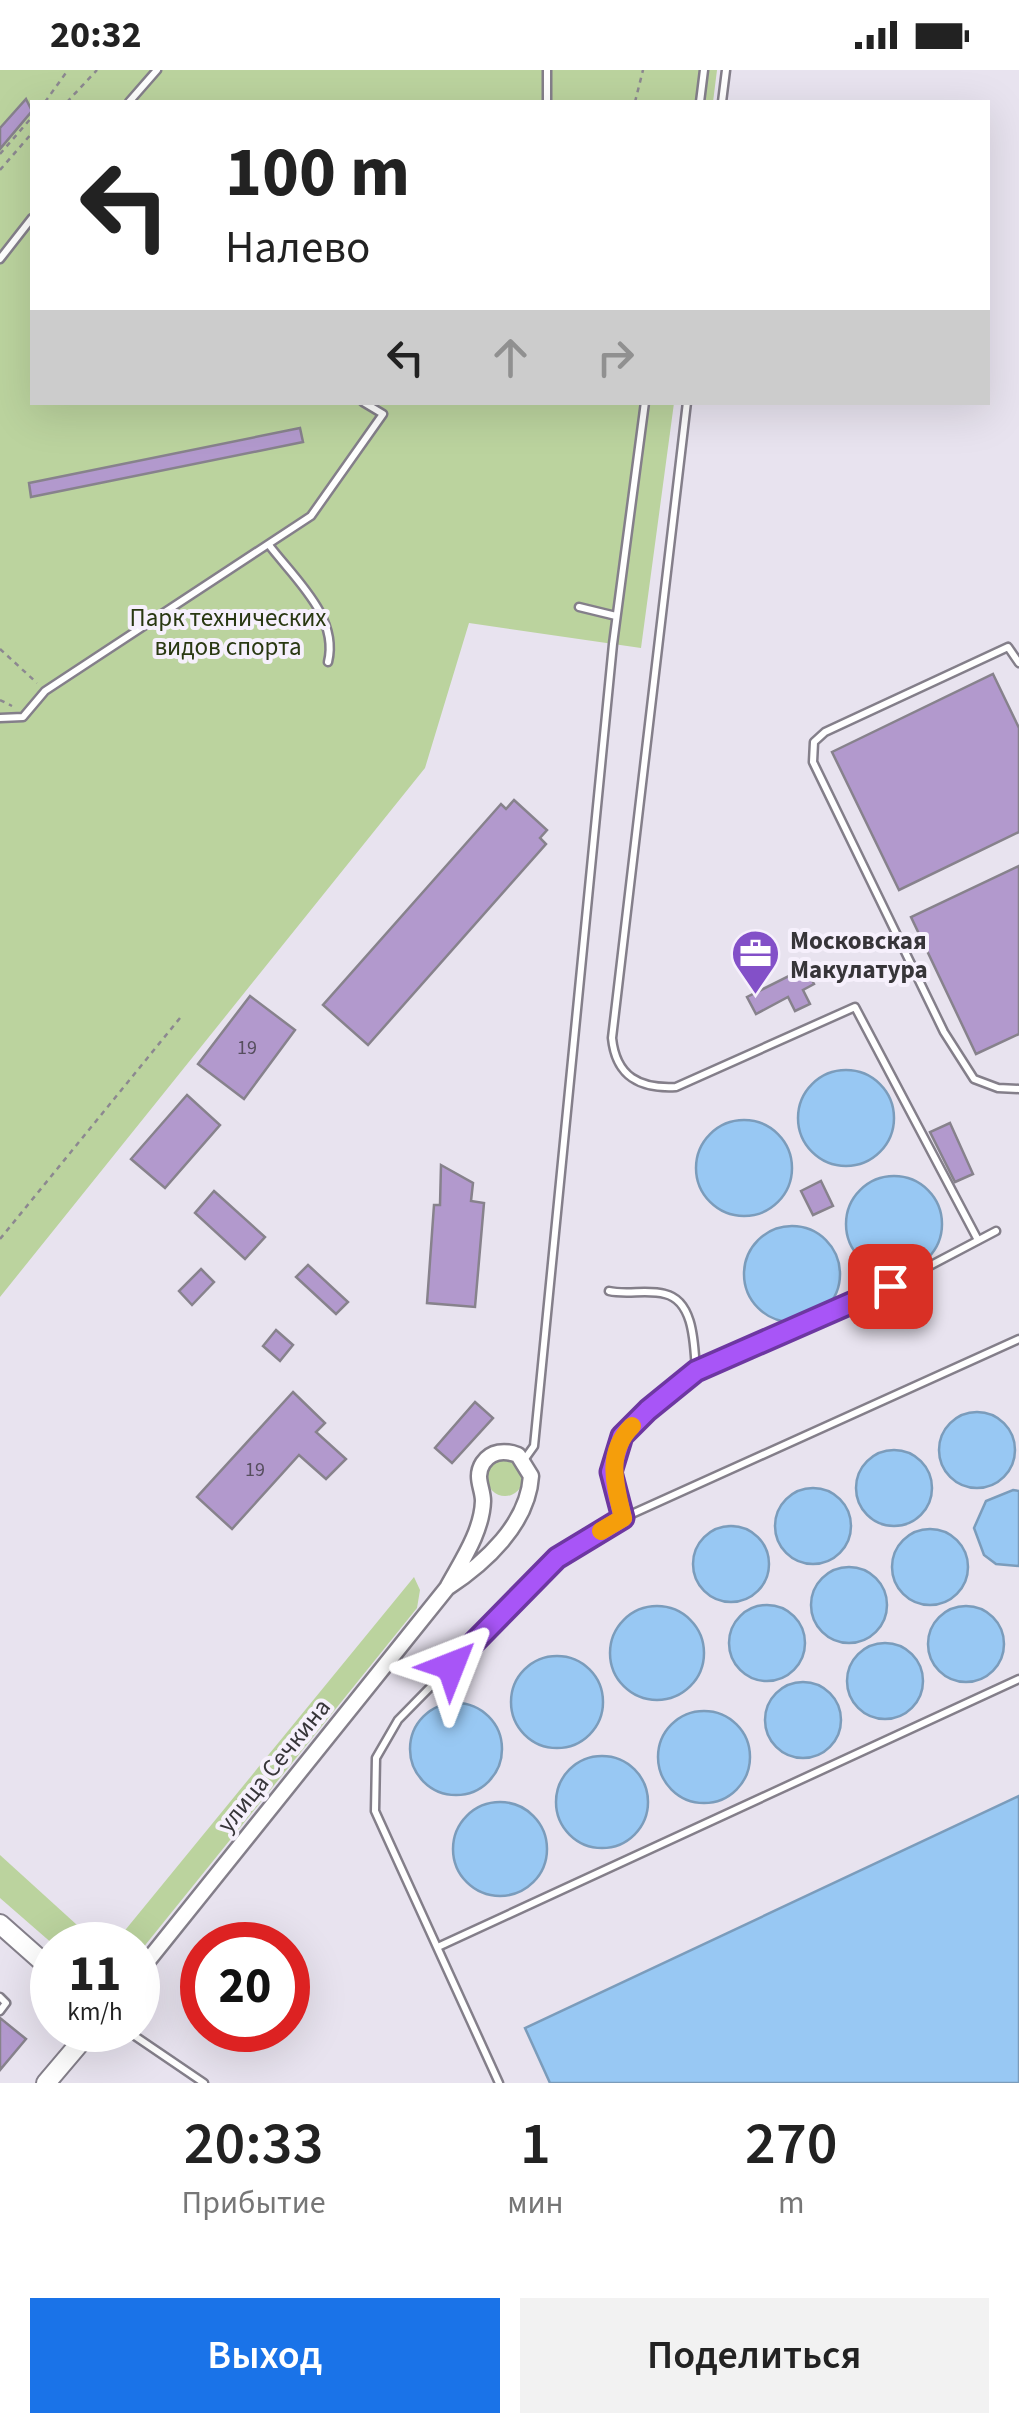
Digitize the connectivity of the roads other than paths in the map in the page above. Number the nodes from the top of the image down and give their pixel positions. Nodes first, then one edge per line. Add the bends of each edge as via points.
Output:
1 (157, 70) edge
2 (548, 70) edge
3 (704, 70) edge
4 (726, 70) edge
5 (131, 100) edge
6 (547, 100) edge
7 (700, 100) edge
8 (722, 100) edge
9 (30, 221) edge
10 (0, 259) edge
11 (368, 405) edge
12 (646, 405) edge
13 (687, 405) edge
14 (270, 546) junction
15 (579, 607) dead end
16 (616, 616) junction
17 (328, 662) dead end
18 (1019, 662) edge
19 (0, 718) edge
20 (1019, 1088) edge
21 (996, 1231) dead end
22 (978, 1240) junction
23 (609, 1291) dead end
24 (1019, 1339) edge
25 (696, 1371) junction
26 (524, 1460) junction
27 (623, 1518) junction
28 (448, 1588) junction
29 (1019, 1679) edge
30 (0, 1924) edge
31 (160, 1946) edge
32 (440, 1946) junction
33 (30, 1951) edge
34 (0, 1997) edge
35 (0, 2010) edge
36 (72, 2052) edge
37 (158, 2052) edge
38 (46, 2083) edge
39 (204, 2083) edge
40 (499, 2083) edge

1 - 5 lane
2 - 6 lane
3 - 7 lane
4 - 8 lane
9 - 10 lane
11 - 14 lane via 383,414 311,516
12 - 16 lane
13 - 22 lane via 614,1060 637,1083 676,1087 855,1007
14 - 17 lane via 329,626
14 - 19 lane via 45,691 23,717
15 - 16 lane
16 - 26 lane via 534,1446
18 - 20 lane via 1008,647 825,732 814,742 812,762 944,1032 974,1078
21 - 22 lane
22 - 25 lane via 861,1302
23 - 25 lane via 665,1294 682,1304 694,1334
24 - 27 lane
25 - 27 lane via 622,1436 611,1472
26 - 28 street, улица Сечкина via 528,1492 504,1538
26 - 28 street, улица Сечкина via 502,1452 481,1466 477,1530
27 - 32 lane via 557,1558 398,1720 376,1758 375,1811
28 - 31 street, улица Сечкина
29 - 32 lane
30 - 33 street
32 - 40 lane
34 - 35 lane via 6,2003
36 - 38 street
37 - 39 lane

